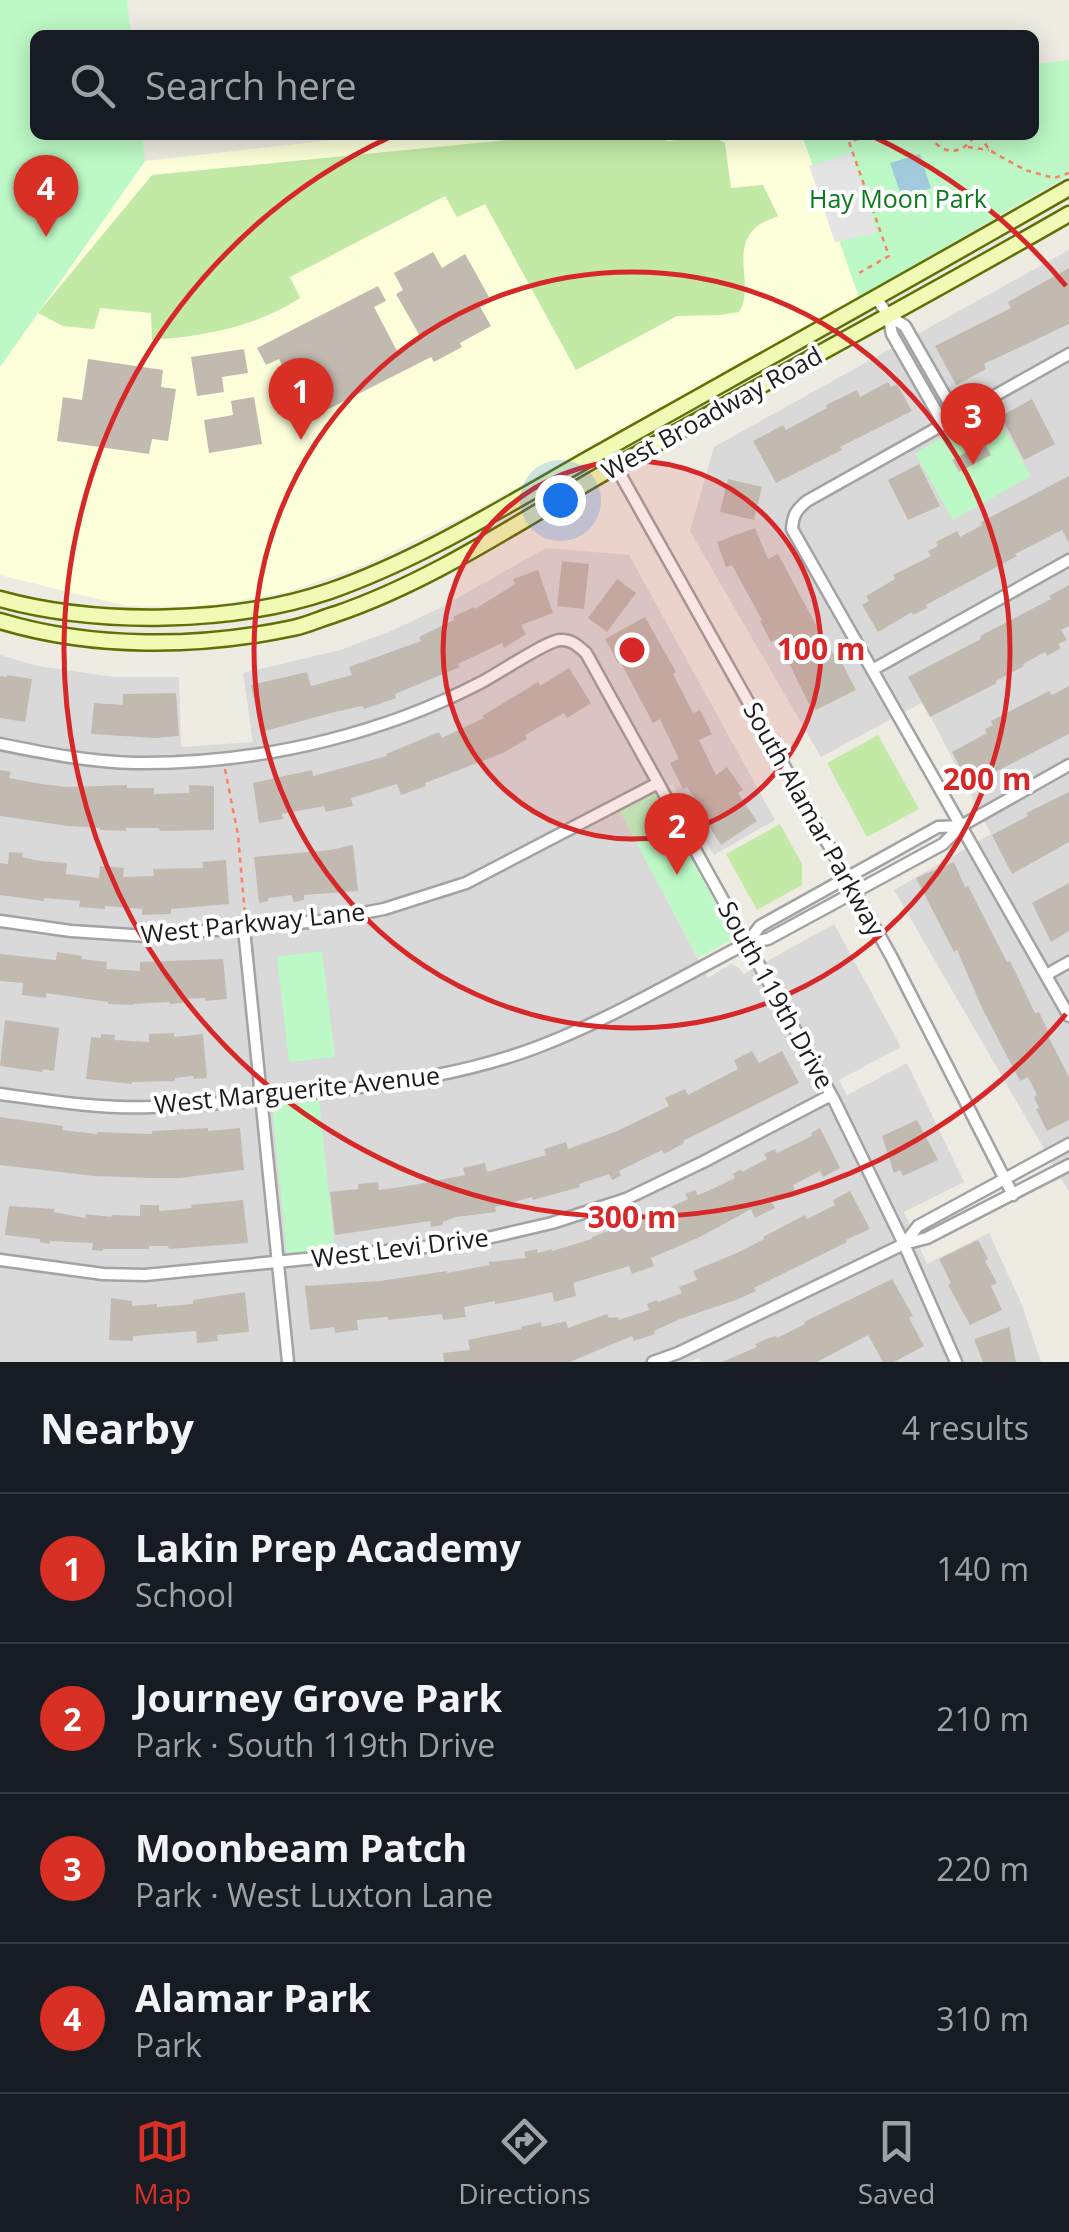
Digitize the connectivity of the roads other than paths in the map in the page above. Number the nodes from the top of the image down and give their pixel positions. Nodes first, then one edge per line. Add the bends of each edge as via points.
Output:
1 (1069, 188) edge
2 (1069, 214) edge
3 (877, 298) junction
4 (888, 315) junction
5 (1069, 354) edge
6 (957, 417) junction
7 (944, 425) junction
8 (606, 448) junction
9 (616, 466) junction
10 (1069, 560) edge
11 (0, 599) edge
12 (0, 621) edge
13 (872, 670) junction
14 (0, 744) edge
15 (1069, 764) edge
16 (658, 782) junction
17 (960, 826) junction
18 (846, 878) junction
19 (855, 893) junction
20 (0, 920) edge
21 (244, 929) junction
22 (747, 943) junction
23 (1069, 962) edge
24 (1046, 975) junction
25 (1069, 1016) edge
26 (0, 1094) edge
27 (831, 1094) junction
28 (261, 1099) junction
29 (1069, 1144) edge
30 (1069, 1165) edge
31 (1004, 1181) junction
32 (1013, 1195) junction
33 (904, 1244) junction
34 (0, 1260) edge
35 (278, 1264) junction
36 (288, 1362) edge
37 (653, 1362) edge
38 (956, 1362) edge

1 - 3 main road, West Broadway Road
2 - 4 main road, West Broadway Road
3 - 4 street
3 - 8 main road, West Broadway Road
4 - 6 street via 906,326
4 - 7 street via 892,334
4 - 9 main road, West Broadway Road
5 - 6 street
6 - 7 street
7 - 13 street via 807,501 792,518 792,530
8 - 9 street, South Alamar Parkway
8 - 11 main road, West Broadway Road via 386,568 327,592 194,616 123,617
9 - 12 main road, West Broadway Road via 442,568 295,628 156,643 96,641
9 - 18 street, South Alamar Parkway
10 - 13 street
13 - 17 street
14 - 16 street, South 119th Drive via 134,763 286,750 445,700 558,640 586,653
15 - 17 street, West Marguerite Avenue
16 - 21 street, West Parkway Lane via 466,883 384,910
16 - 22 street, South 119th Drive
17 - 18 street, West Marguerite Avenue via 938,827
17 - 19 street, West Marguerite Avenue via 942,844
17 - 24 street
18 - 19 street, South Alamar Parkway
18 - 22 street, West Marguerite Avenue via 760,926
19 - 22 street, West Marguerite Avenue via 768,939
19 - 31 street, South Alamar Parkway
20 - 21 street, West Parkway Lane via 147,936
21 - 28 street
22 - 27 street, South 119th Drive
22 - 28 street, West Marguerite Avenue via 535,1048 404,1082
23 - 24 street
24 - 25 street
26 - 28 street, West Marguerite Avenue via 151,1107
27 - 33 street, South 119th Drive
27 - 35 street, West Levi Drive via 626,1199 552,1223 466,1244
28 - 35 street
29 - 31 street
30 - 32 street
31 - 32 street, South Alamar Parkway
31 - 33 street via 918,1226
32 - 33 street
33 - 37 street
33 - 38 street, South 119th Drive
34 - 35 street, West Levi Drive via 145,1275
35 - 36 street

